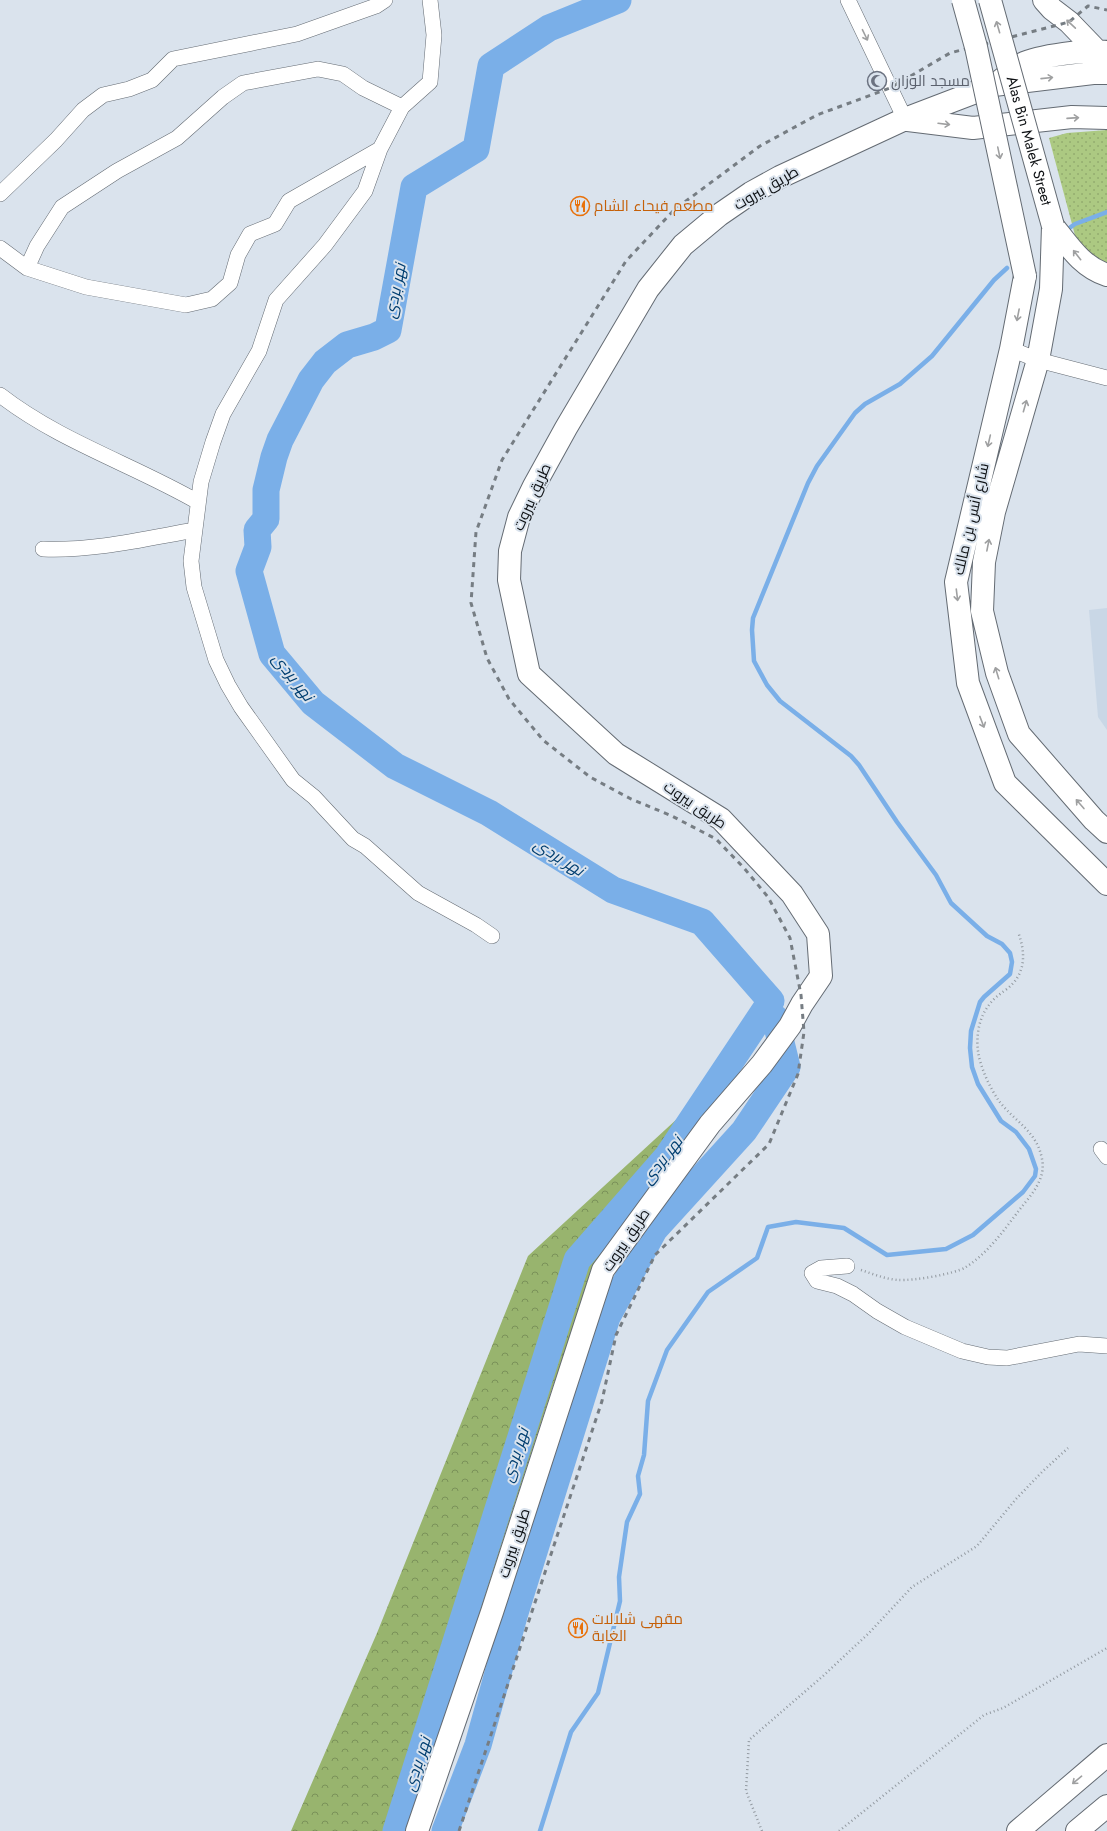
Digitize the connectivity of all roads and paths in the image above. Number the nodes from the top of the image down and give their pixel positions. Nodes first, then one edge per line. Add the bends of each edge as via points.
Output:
1 (384, 0) edge
2 (430, 0) edge
3 (848, 0) edge
4 (963, 0) edge
5 (990, 0) edge
6 (1044, 0) edge
7 (1102, 51) edge
8 (1107, 73) edge
9 (994, 85) junction
10 (402, 107) junction
11 (1107, 118) edge
12 (905, 119) junction
13 (380, 149) junction
14 (0, 194) edge
15 (1053, 226) junction
16 (0, 248) edge
17 (27, 268) junction
18 (1107, 275) edge
19 (1011, 349) junction
20 (1038, 360) junction
21 (1107, 378) edge
22 (0, 395) edge
23 (198, 502) junction
24 (195, 530) junction
25 (43, 549) dead end
26 (1107, 832) edge
27 (1107, 884) edge
28 (1018, 932) dead end
29 (492, 936) dead end
30 (847, 1266) joint
31 (1107, 1346) edge
32 (1068, 1448) dead end
33 (1107, 1648) edge
34 (1107, 1755) edge
35 (1107, 1806) edge
36 (417, 1831) edge
37 (762, 1831) edge
38 (839, 1831) edge
39 (1018, 1831) edge
40 (1077, 1831) edge

1 - 14 street via 376,6 296,34 173,59 152,80 103,95 84,110
2 - 10 street via 434,36 430,82
3 -> 12 street
4 -> 19 street, شارع أنس بن مالك, bridge via 976,47 1025,276
15 -> 5 street, Alas Bin Malek Street, bridge
7 -> 6 street
7 - 9 street via 1054,56 1023,64
9 -> 8 street, طريق بيروت
9 - 12 street, طريق بيروت
10 - 13 street
10 - 17 street via 363,88 343,74 318,69 243,82 177,138 117,171 62,207 37,246
12 -> 11 street via 973,128 1072,117
12 - 36 street, طريق بيروت via 751,193 683,245 648,289 566,428 534,486 520,518 510,551 509,580 529,674 616,754 721,819 792,894 818,934 821,976 790,1026 762,1064 710,1124 603,1270 492,1612
13 - 17 street via 289,201 275,224 250,234 238,255 230,283 212,299 186,305 86,287
13 - 23 street via 365,191 325,245 276,300 259,351 223,414 201,482
18 -> 15 street via 1095,272 1082,261
15 - 20 street, شارع أنس بن مالك via 1051,289
16 - 17 street
19 - 20 street
19 -> 27 street, شارع أنس بن مالك via 956,582 968,683 1005,783
20 - 21 street
26 -> 20 street, شارع أنس بن مالك via 1019,734 996,673 982,611 984,562 994,512
22 - 23 street via 20,410 92,449
23 - 24 street
24 - 25 street via 138,542 71,550
24 - 29 street via 191,561 194,586 216,660 242,707 293,780 314,797 352,840 365,846 418,893
28 - 30 path via 1023,944 1022,968 1017,979 998,995 982,1014 978,1051 999,1101 1024,1125 1035,1141 1042,1157 1041,1179 998,1237 966,1267 900,1280
30 - 31 street via 821,1268 812,1273 813,1277 817,1281 837,1286 853,1294 905,1327 962,1351 1007,1358 1079,1344
32 - 37 path via 1016,1499 977,1546 912,1587 869,1633 749,1740 746,1791
33 - 38 path via 1003,1708 984,1715
34 -> 39 street
35 - 40 street

